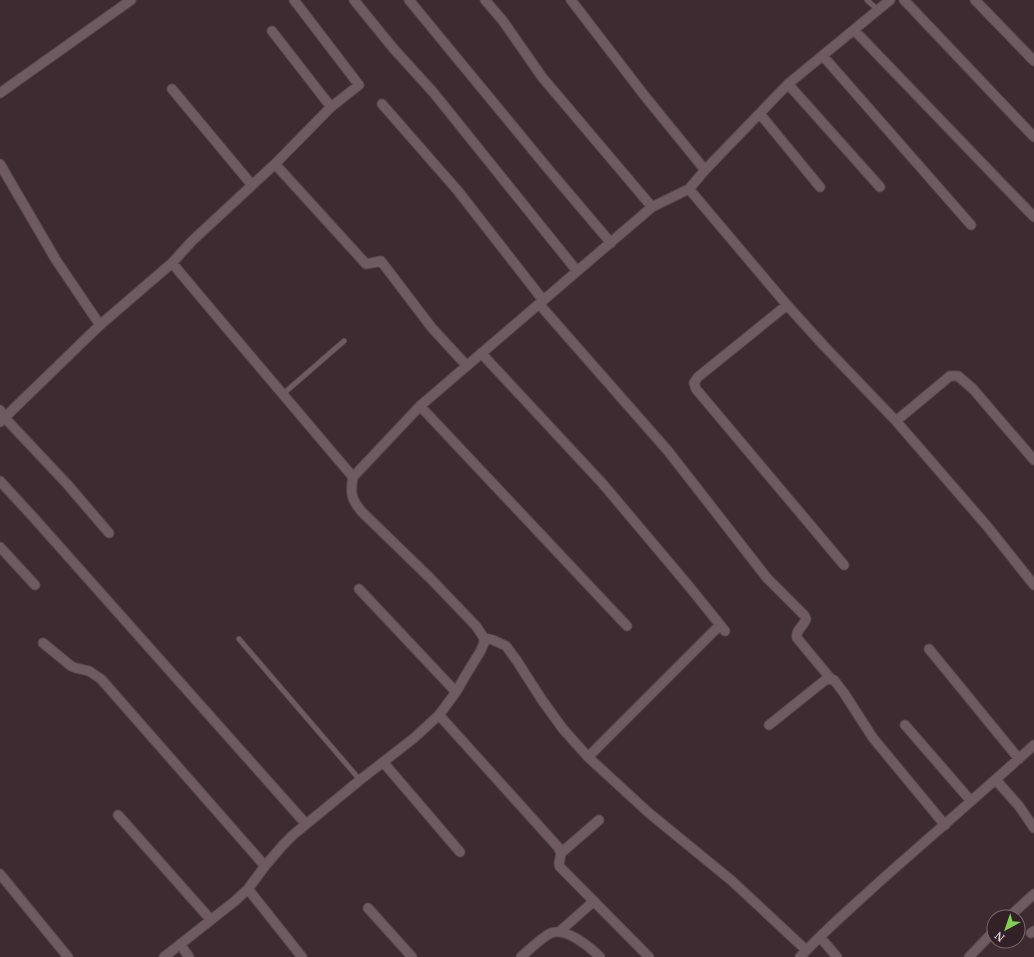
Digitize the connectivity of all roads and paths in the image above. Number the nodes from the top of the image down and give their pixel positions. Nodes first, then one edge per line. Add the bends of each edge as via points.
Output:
1 (131, 0) edge
2 (294, 0) edge
3 (354, 0) edge
4 (409, 0) edge
5 (484, 0) edge
6 (571, 0) edge
7 (867, 0) edge
8 (890, 0) edge
9 (904, 0) edge
10 (975, 0) edge
11 (878, 10) junction
12 (854, 30) junction
13 (272, 31) dead end
14 (823, 56) junction
15 (1034, 61) edge
16 (788, 84) junction
17 (172, 88) dead end
18 (0, 93) edge
19 (382, 104) dead end
20 (331, 107) junction
21 (760, 114) junction
22 (1034, 137) edge
23 (0, 164) edge
24 (275, 164) junction
25 (705, 170) junction
26 (252, 186) junction
27 (820, 187) dead end
28 (880, 188) dead end
29 (689, 189) junction
30 (652, 207) junction
31 (1034, 217) edge
32 (971, 225) dead end
33 (611, 243) junction
34 (172, 263) junction
35 (577, 271) junction
36 (541, 302) junction
37 (787, 305) junction
38 (100, 325) junction
39 (344, 341) dead end
40 (481, 354) junction
41 (467, 366) junction
42 (283, 394) junction
43 (420, 406) junction
44 (1, 416) edge
45 (896, 421) junction
46 (1034, 460) edge
47 (353, 476) junction
48 (0, 481) edge
49 (109, 533) dead end
50 (0, 547) edge
51 (844, 565) dead end
52 (35, 585) dead end
53 (1034, 585) edge
54 (359, 589) dead end
55 (628, 626) dead end
56 (484, 638) junction
57 (238, 639) dead end
58 (43, 643) dead end
59 (929, 649) dead end
60 (831, 679) junction
61 (456, 692) junction
62 (439, 716) junction
63 (769, 725) dead end
64 (905, 725) dead end
65 (1034, 745) edge
66 (588, 757) junction
67 (1020, 759) junction
68 (383, 762) junction
69 (360, 780) junction
70 (996, 780) junction
71 (971, 801) junction
72 (118, 815) dead end
73 (599, 820) dead end
74 (306, 824) junction
75 (945, 825) junction
76 (1034, 828) edge
77 (460, 852) dead end
78 (561, 853) junction
79 (265, 866) junction
80 (0, 874) edge
81 (248, 889) junction
82 (1034, 894) edge
83 (594, 901) junction
84 (368, 908) dead end
85 (1018, 909) edge
86 (211, 920) junction
87 (558, 932) junction
88 (820, 937) junction
89 (986, 939) edge
90 (180, 944) junction
91 (803, 954) edge
92 (68, 957) edge
93 (164, 957) edge
94 (189, 957) edge
95 (302, 957) edge
96 (412, 957) edge
97 (522, 957) edge
98 (600, 957) edge
99 (649, 957) edge
100 (837, 957) edge
101 (969, 957) edge

1 - 18 street
2 - 20 street via 359,85
3 - 35 street via 392,48 433,92
4 - 33 street
5 - 30 street via 503,21 542,77
6 - 25 street
7 - 11 lane
8 - 11 street
9 - 22 street
10 - 15 street
11 - 12 street
12 - 14 street
12 - 31 street
13 - 20 street
14 - 16 street
14 - 32 street
16 - 21 street
16 - 28 street
17 - 26 street
19 - 36 street via 458,191
20 - 24 street
21 - 25 street
21 - 27 street
23 - 38 street via 56,260
24 - 26 street
24 - 41 street via 366,264 381,261 432,328
25 - 29 street
26 - 34 street
29 - 30 street
29 - 37 street
30 - 33 street
33 - 35 street
34 - 38 street
34 - 42 street
35 - 36 street
36 - 40 street
36 - 60 street via 668,451 767,578 804,615 806,619 796,634 797,638
37 - 45 street
37 - 51 street via 694,383 696,389
38 - 44 street
39 - 42 lane
40 - 41 street
40 - 66 street via 602,483 723,628
41 - 43 street
42 - 47 street
43 - 47 street
43 - 55 street
44 - 49 street via 67,484
45 - 46 street via 950,376 958,376 973,389
45 - 53 street via 987,526
47 - 56 street via 351,487 355,504 446,594
48 - 74 street
50 - 52 street
54 - 61 street
56 - 61 street via 483,647
56 - 66 street via 506,646 546,706
57 - 69 lane
58 - 79 street via 71,666 89,671 101,679
59 - 67 street
60 - 63 street
60 - 75 street via 844,693 873,738
61 - 62 street
62 - 68 street
62 - 78 street
64 - 71 street
65 - 67 street
66 - 91 street via 649,813 732,881
67 - 70 street
68 - 69 street
68 - 77 street
69 - 74 street
70 - 71 street
70 - 76 street
71 - 75 street
72 - 86 street
73 - 78 street
74 - 79 street
75 - 88 street
78 - 83 street via 560,867
79 - 81 street
80 - 92 street
81 - 86 street
81 - 95 street
82 - 85 street
83 - 87 street
83 - 99 street
84 - 96 street
86 - 90 street
87 - 97 street via 551,933
87 - 98 street via 576,938
88 - 91 street
88 - 100 street
89 - 101 street
90 - 93 street
90 - 94 street

